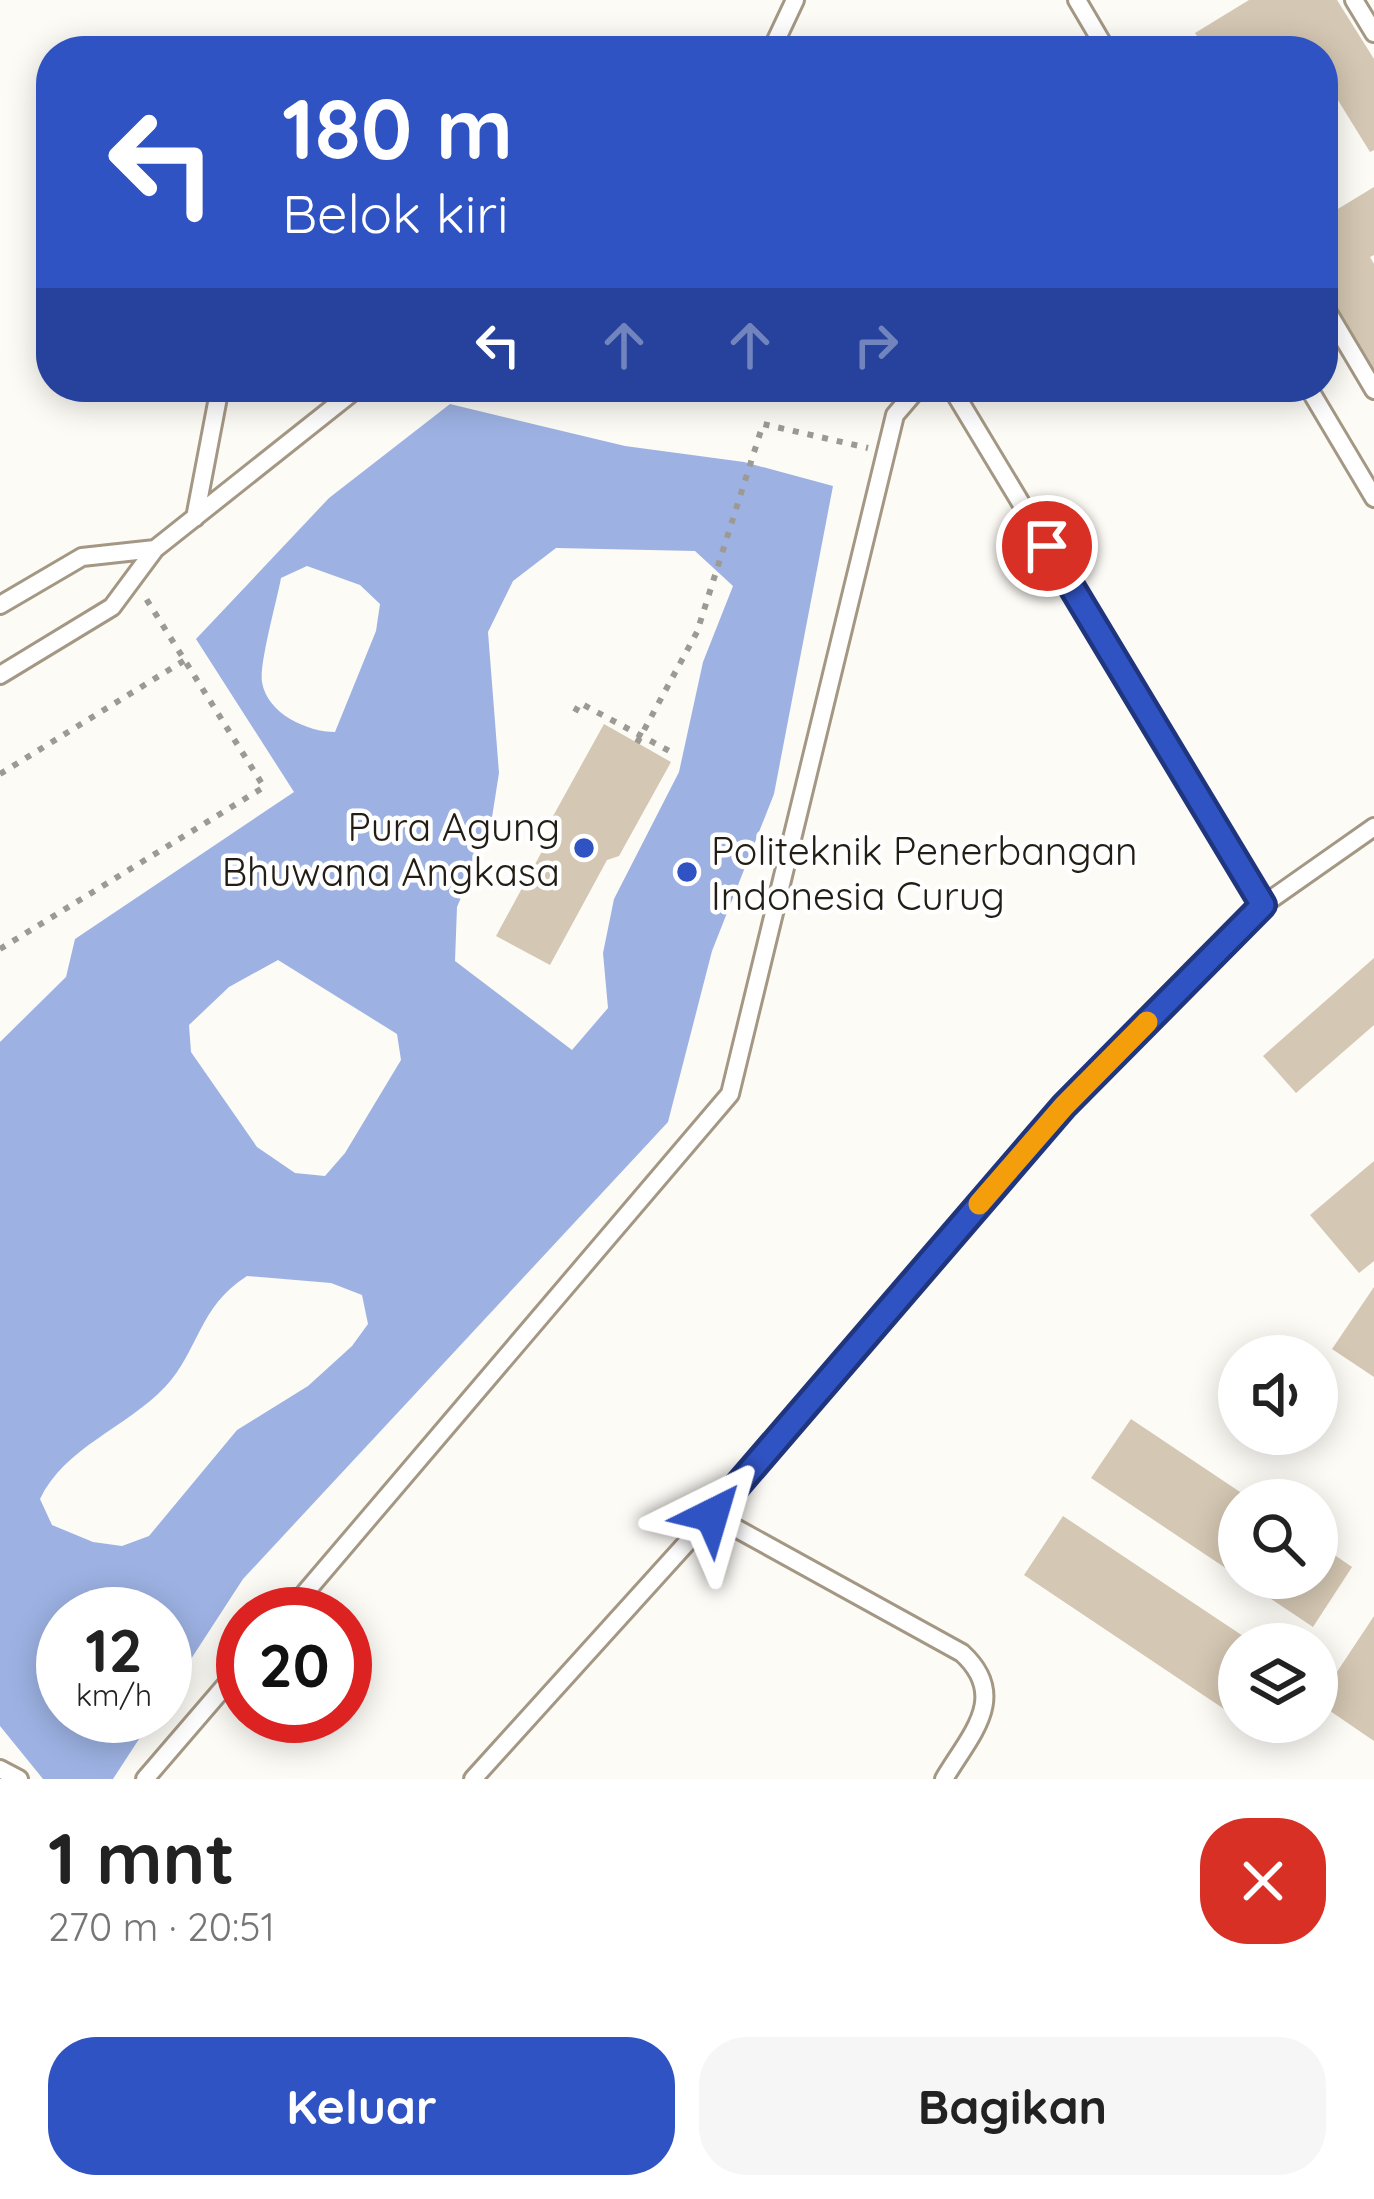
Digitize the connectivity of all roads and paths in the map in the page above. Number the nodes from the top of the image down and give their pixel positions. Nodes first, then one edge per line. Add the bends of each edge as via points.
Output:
1 (795, 0) edge
2 (1077, 0) edge
3 (1354, 0) edge
4 (1374, 33) edge
5 (777, 36) edge
6 (1098, 36) edge
7 (1338, 329) edge
8 (1374, 390) edge
9 (217, 402) edge
10 (340, 402) edge
11 (907, 402) edge
12 (960, 402) edge
13 (1317, 402) edge
14 (886, 452) junction
15 (1374, 498) edge
16 (196, 518) junction
17 (155, 549) junction
18 (134, 578) junction
19 (0, 605) edge
20 (185, 660) junction
21 (0, 674) edge
22 (574, 712) dead end
23 (639, 739) junction
24 (675, 754) dead end
25 (0, 774) edge
26 (1374, 827) edge
27 (1263, 905) junction
28 (0, 949) edge
29 (712, 1515) junction
30 (310, 1587) edge
31 (216, 1696) edge
32 (0, 1768) edge
33 (19, 1779) edge
34 (145, 1779) edge
35 (473, 1779) edge
36 (944, 1779) edge

1 - 5 lane
2 - 6 lane
3 - 4 lane
7 - 8 lane
9 - 16 lane
10 - 16 lane
11 - 14 lane
12 - 27 lane
13 - 15 lane
14 - 23 path via 763,424 697,632
14 - 30 lane via 730,1094
16 - 17 lane
17 - 18 lane
17 - 19 lane via 82,556
18 - 20 path
18 - 21 lane via 112,607
20 - 25 path
20 - 28 path via 264,787
22 - 23 path via 580,703
23 - 24 path
26 - 27 lane
27 - 29 lane via 1064,1106
29 - 35 lane
29 - 36 lane via 982,1671 982,1715
31 - 34 lane
32 - 33 lane

